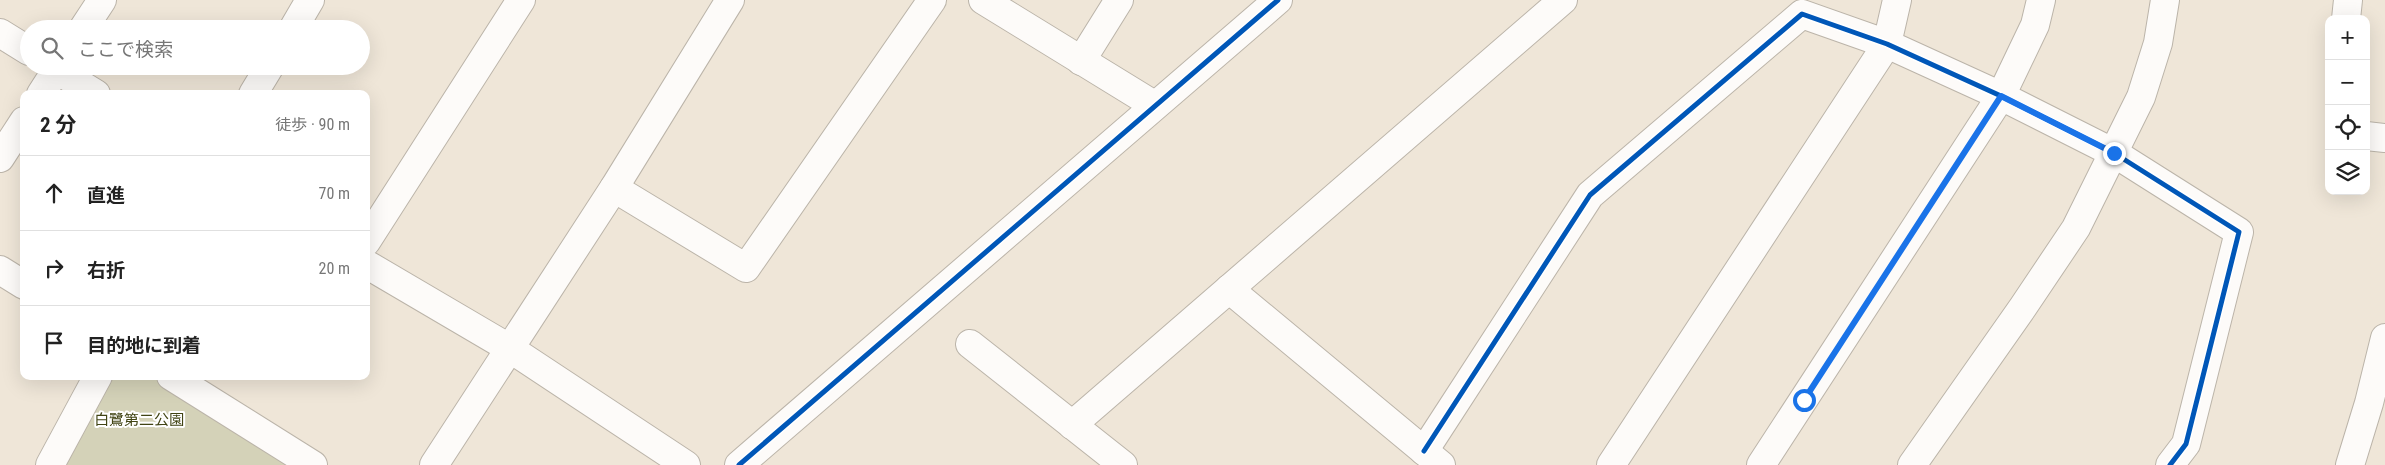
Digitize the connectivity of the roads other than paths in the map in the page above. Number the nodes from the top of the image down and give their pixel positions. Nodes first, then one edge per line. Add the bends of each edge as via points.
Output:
1 (102, 0) edge
2 (310, 0) edge
3 (521, 0) edge
4 (730, 0) edge
5 (932, 0) edge
6 (983, 0) edge
7 (1119, 0) edge
8 (1278, 0) edge
9 (1563, 0) edge
10 (1897, 0) edge
11 (2041, 0) edge
12 (2165, 0) edge
13 (2348, 0) edge
14 (2346, 15) edge
15 (89, 20) edge
16 (298, 20) edge
17 (0, 33) edge
18 (1887, 44) junction
19 (20, 46) edge
20 (1081, 61) junction
21 (52, 75) edge
22 (68, 75) edge
23 (265, 75) edge
24 (44, 90) edge
25 (90, 90) edge
26 (255, 90) edge
27 (2001, 96) junction
28 (1154, 105) junction
29 (20, 127) edge
30 (2370, 136) edge
31 (2385, 138) edge
32 (2114, 153) junction
33 (0, 158) edge
34 (614, 188) junction
35 (370, 236) edge
36 (370, 266) edge
37 (0, 270) edge
38 (20, 282) edge
39 (1229, 289) junction
40 (2385, 338) edge
41 (970, 344) dead end
42 (510, 348) junction
43 (96, 380) edge
44 (177, 380) edge
45 (1072, 425) junction
46 (2184, 454) edge
47 (1432, 458) edge
48 (50, 465) edge
49 (313, 465) edge
50 (434, 465) edge
51 (686, 465) edge
52 (739, 465) edge
53 (1122, 465) edge
54 (1611, 465) edge
55 (1761, 465) edge
56 (1912, 465) edge
57 (2170, 465) edge
58 (2350, 465) edge

1 - 15 street
2 - 16 street
3 - 35 street
4 - 34 street
5 - 34 street via 746,268
6 - 20 street
7 - 20 street
8 - 28 street
9 - 39 street
10 - 18 street
11 - 27 street via 2035,25
12 - 32 street via 2158,43 2141,97
13 - 14 street
17 - 19 street
18 - 27 street
18 - 47 street via 1802,14 1590,196
18 - 54 street
20 - 28 street
21 - 24 street
22 - 25 street
23 - 26 street
27 - 32 street
27 - 55 street
28 - 52 street via 894,334
29 - 33 street
30 - 31 street
32 - 46 street via 2239,232
32 - 56 street via 2076,228
34 - 42 street
36 - 42 street
37 - 38 street
39 - 45 street
39 - 47 street
40 - 58 street
41 - 45 street
42 - 50 street
42 - 51 street
43 - 48 street
44 - 49 street
45 - 53 street
46 - 57 street

